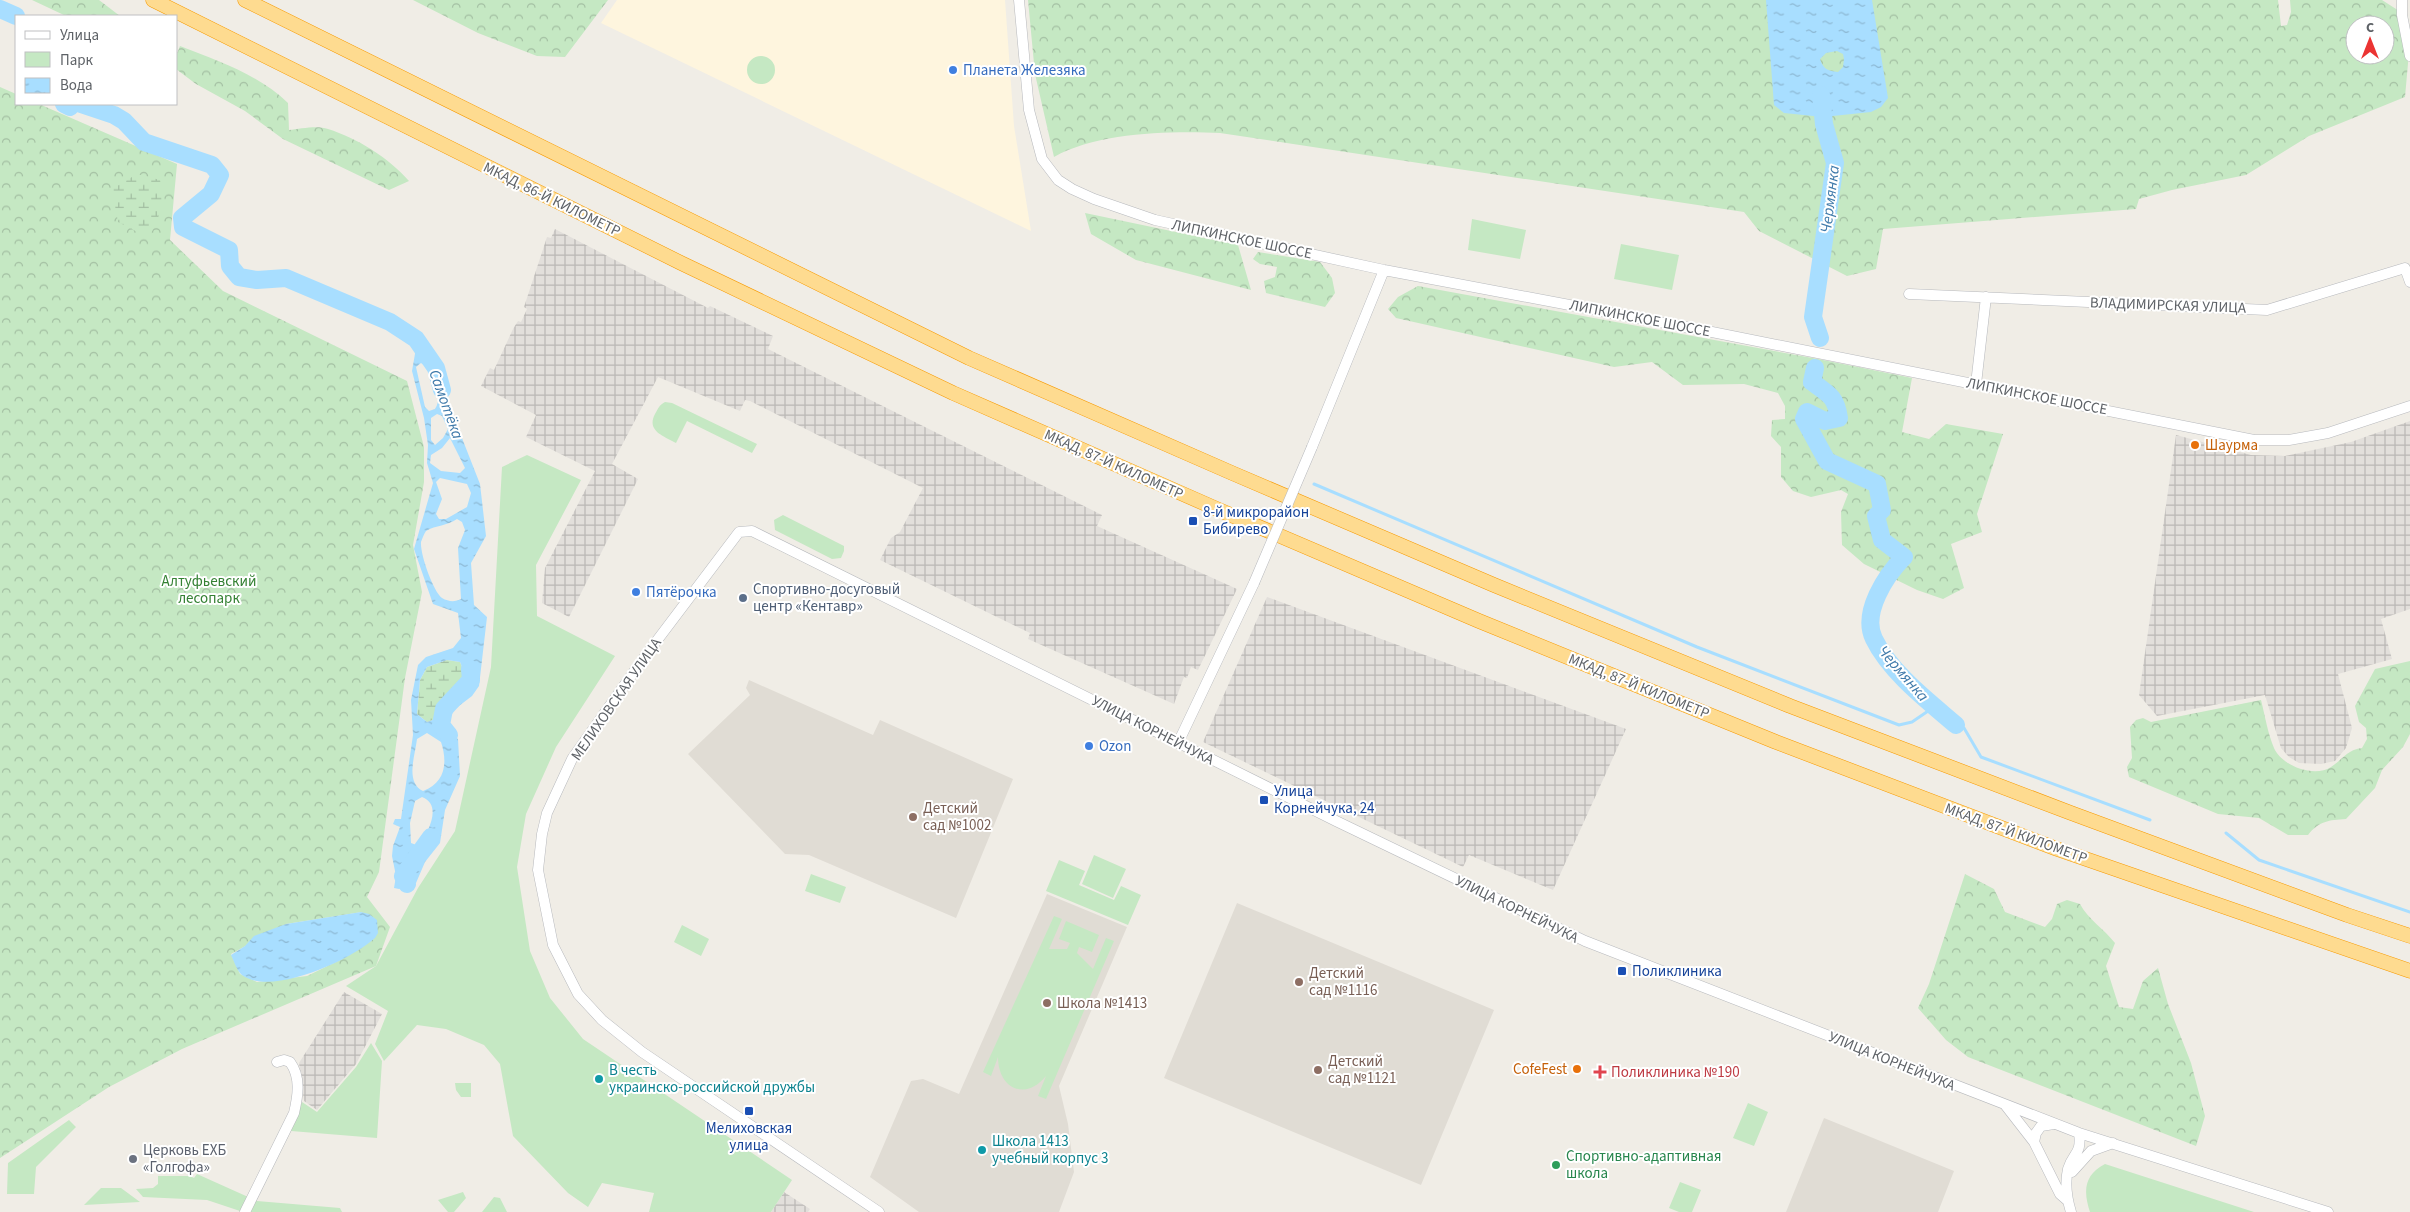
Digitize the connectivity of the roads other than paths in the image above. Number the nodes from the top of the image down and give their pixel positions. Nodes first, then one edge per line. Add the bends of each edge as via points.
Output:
1 (153, 0) edge
2 (245, 0) edge
3 (1020, 0) edge
4 (2402, 0) edge
5 (2410, 56) edge
6 (1384, 270) junction
7 (2410, 282) edge
8 (1909, 294) dead end
9 (1986, 297) junction
10 (1976, 384) junction
11 (953, 393) joint
12 (2410, 406) edge
13 (739, 532) joint
14 (1178, 743) junction
15 (2410, 936) edge
16 (2410, 971) edge
17 (277, 1062) dead end
18 (2005, 1105) junction
19 (2055, 1124) junction
20 (2079, 1132) junction
21 (2034, 1142) junction
22 (2113, 1144) junction
23 (2068, 1180) junction
24 (2068, 1201) junction
25 (244, 1212) edge
26 (879, 1212) edge
27 (2071, 1212) edge
28 (2328, 1212) edge

1 - 11 highway, МКАД, 86-Й КИЛОМЕТР via 681,263
2 - 15 highway via 969,358 1494,585 1790,706
3 - 6 street, ЛИПКИНСКОЕ ШОССЕ via 1026,84 1033,128 1042,159 1058,180 1094,200 1155,220
4 - 5 street
6 - 10 street, ЛИПКИНСКОЕ ШОССЕ
6 - 14 street, bridge via 1254,583
7 - 9 street, ВЛАДИМИРСКАЯ УЛИЦА via 2405,268 2267,310
8 - 9 street, ВЛАДИМИРСКАЯ УЛИЦА
9 - 10 street
10 - 12 street, ЛИПКИНСКОЕ ШОССЕ via 2254,440 2289,440 2328,434
11 - 16 highway, МКАД, 87-Й КИЛОМЕТР via 1443,605 1776,742 2057,849
13 - 14 street, УЛИЦА КОРНЕЙЧУКА via 752,531
13 - 26 street, МЕЛИХОВСКАЯ УЛИЦА via 643,658 572,759 547,813 538,870 553,944 578,994 602,1020 642,1052
14 - 18 street, УЛИЦА КОРНЕЙЧУКА via 1585,941
17 - 25 street via 290,1062 295,1072 298,1095 294,1113
18 - 19 street, УЛИЦА КОРНЕЙЧУКА
18 - 21 street
19 - 20 street, УЛИЦА КОРНЕЙЧУКА
19 - 21 street via 2041,1126
20 - 22 street, УЛИЦА КОРНЕЙЧУКА
20 - 23 street via 2081,1145 2068,1168
21 - 24 street via 2060,1194
22 - 23 street via 2091,1151
22 - 28 street, УЛИЦА КОРНЕЙЧУКА
23 - 24 street
24 - 27 street

